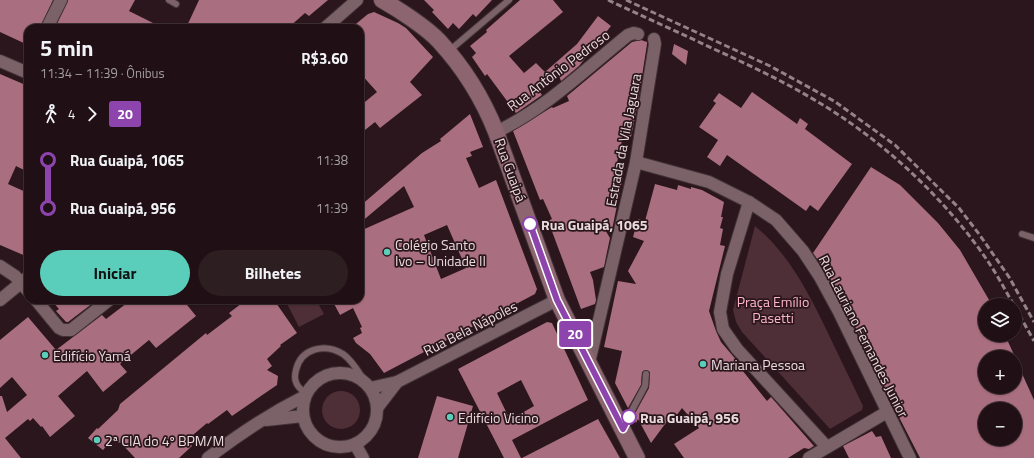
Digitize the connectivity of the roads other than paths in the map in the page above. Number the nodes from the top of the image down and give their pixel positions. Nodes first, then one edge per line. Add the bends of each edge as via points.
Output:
1 (61, 0) edge
2 (169, 0) edge
3 (357, 0) edge
4 (509, 0) edge
5 (391, 2) edge
6 (176, 4) dead end
7 (49, 24) edge
8 (330, 24) edge
9 (646, 37) joint
10 (448, 52) junction
11 (0, 61) edge
12 (24, 70) edge
13 (496, 132) junction
14 (636, 162) junction
15 (749, 202) junction
16 (1022, 234) dead end
17 (1034, 238) edge
18 (0, 266) edge
19 (24, 282) edge
20 (24, 284) edge
21 (0, 300) edge
22 (557, 300) junction
23 (39, 304) edge
24 (104, 304) edge
25 (590, 362) junction
26 (646, 374) dead end
27 (397, 382) junction
28 (368, 386) junction
29 (305, 395) junction
30 (377, 408) junction
31 (887, 412) junction
32 (303, 416) junction
33 (261, 420) junction
34 (623, 429) junction
35 (355, 444) junction
36 (827, 447) junction
37 (208, 458) edge
38 (363, 458) edge
39 (638, 458) edge
40 (808, 458) edge
41 (910, 458) edge

1 - 7 street
2 - 6 lane
3 - 8 street
4 - 10 lane
5 - 10 main road, Rua Guaipá via 438,40
9 - 13 street, Rua Antônio Pedroso via 634,33 628,35 546,101
9 - 14 street, Estrada da Vila Jaguara via 655,44
10 - 13 main road, Rua Guaipá via 480,98
11 - 12 street
13 - 22 main road, Rua Guaipá
14 - 15 street, Rua Lauriano Fernandes Junior via 708,182
14 - 25 street, Estrada da Vila Jaguara
15 - 31 street, Rua Lauriano Fernandes Junior via 776,220 812,264 839,312
15 - 36 street via 720,312 723,329 737,349
16 - 17 lane
18 - 19 street
20 - 21 street
22 - 25 main road, Rua Guaipá
22 - 27 street, Rua Bela Nápoles
23 - 24 street via 59,328 66,331 71,330
25 - 34 main road, Rua Guaipá
26 - 34 lane via 645,386
27 - 28 street
27 - 30 street
28 - 29 street via 358,377 338,372 319,378
28 - 29 lane via 351,361 342,354 324,348 309,352 297,364 296,382
28 - 30 street via 375,397
29 - 32 street via 302,405
29 - 33 street
30 - 35 street via 372,429
31 - 36 street
31 - 41 street, Rua Lauriano Fernandes Junior
32 - 33 street
32 - 35 street via 313,436 322,443 333,447
33 - 37 street
34 - 39 main road, Rua Guaipá
35 - 38 street
36 - 40 street

